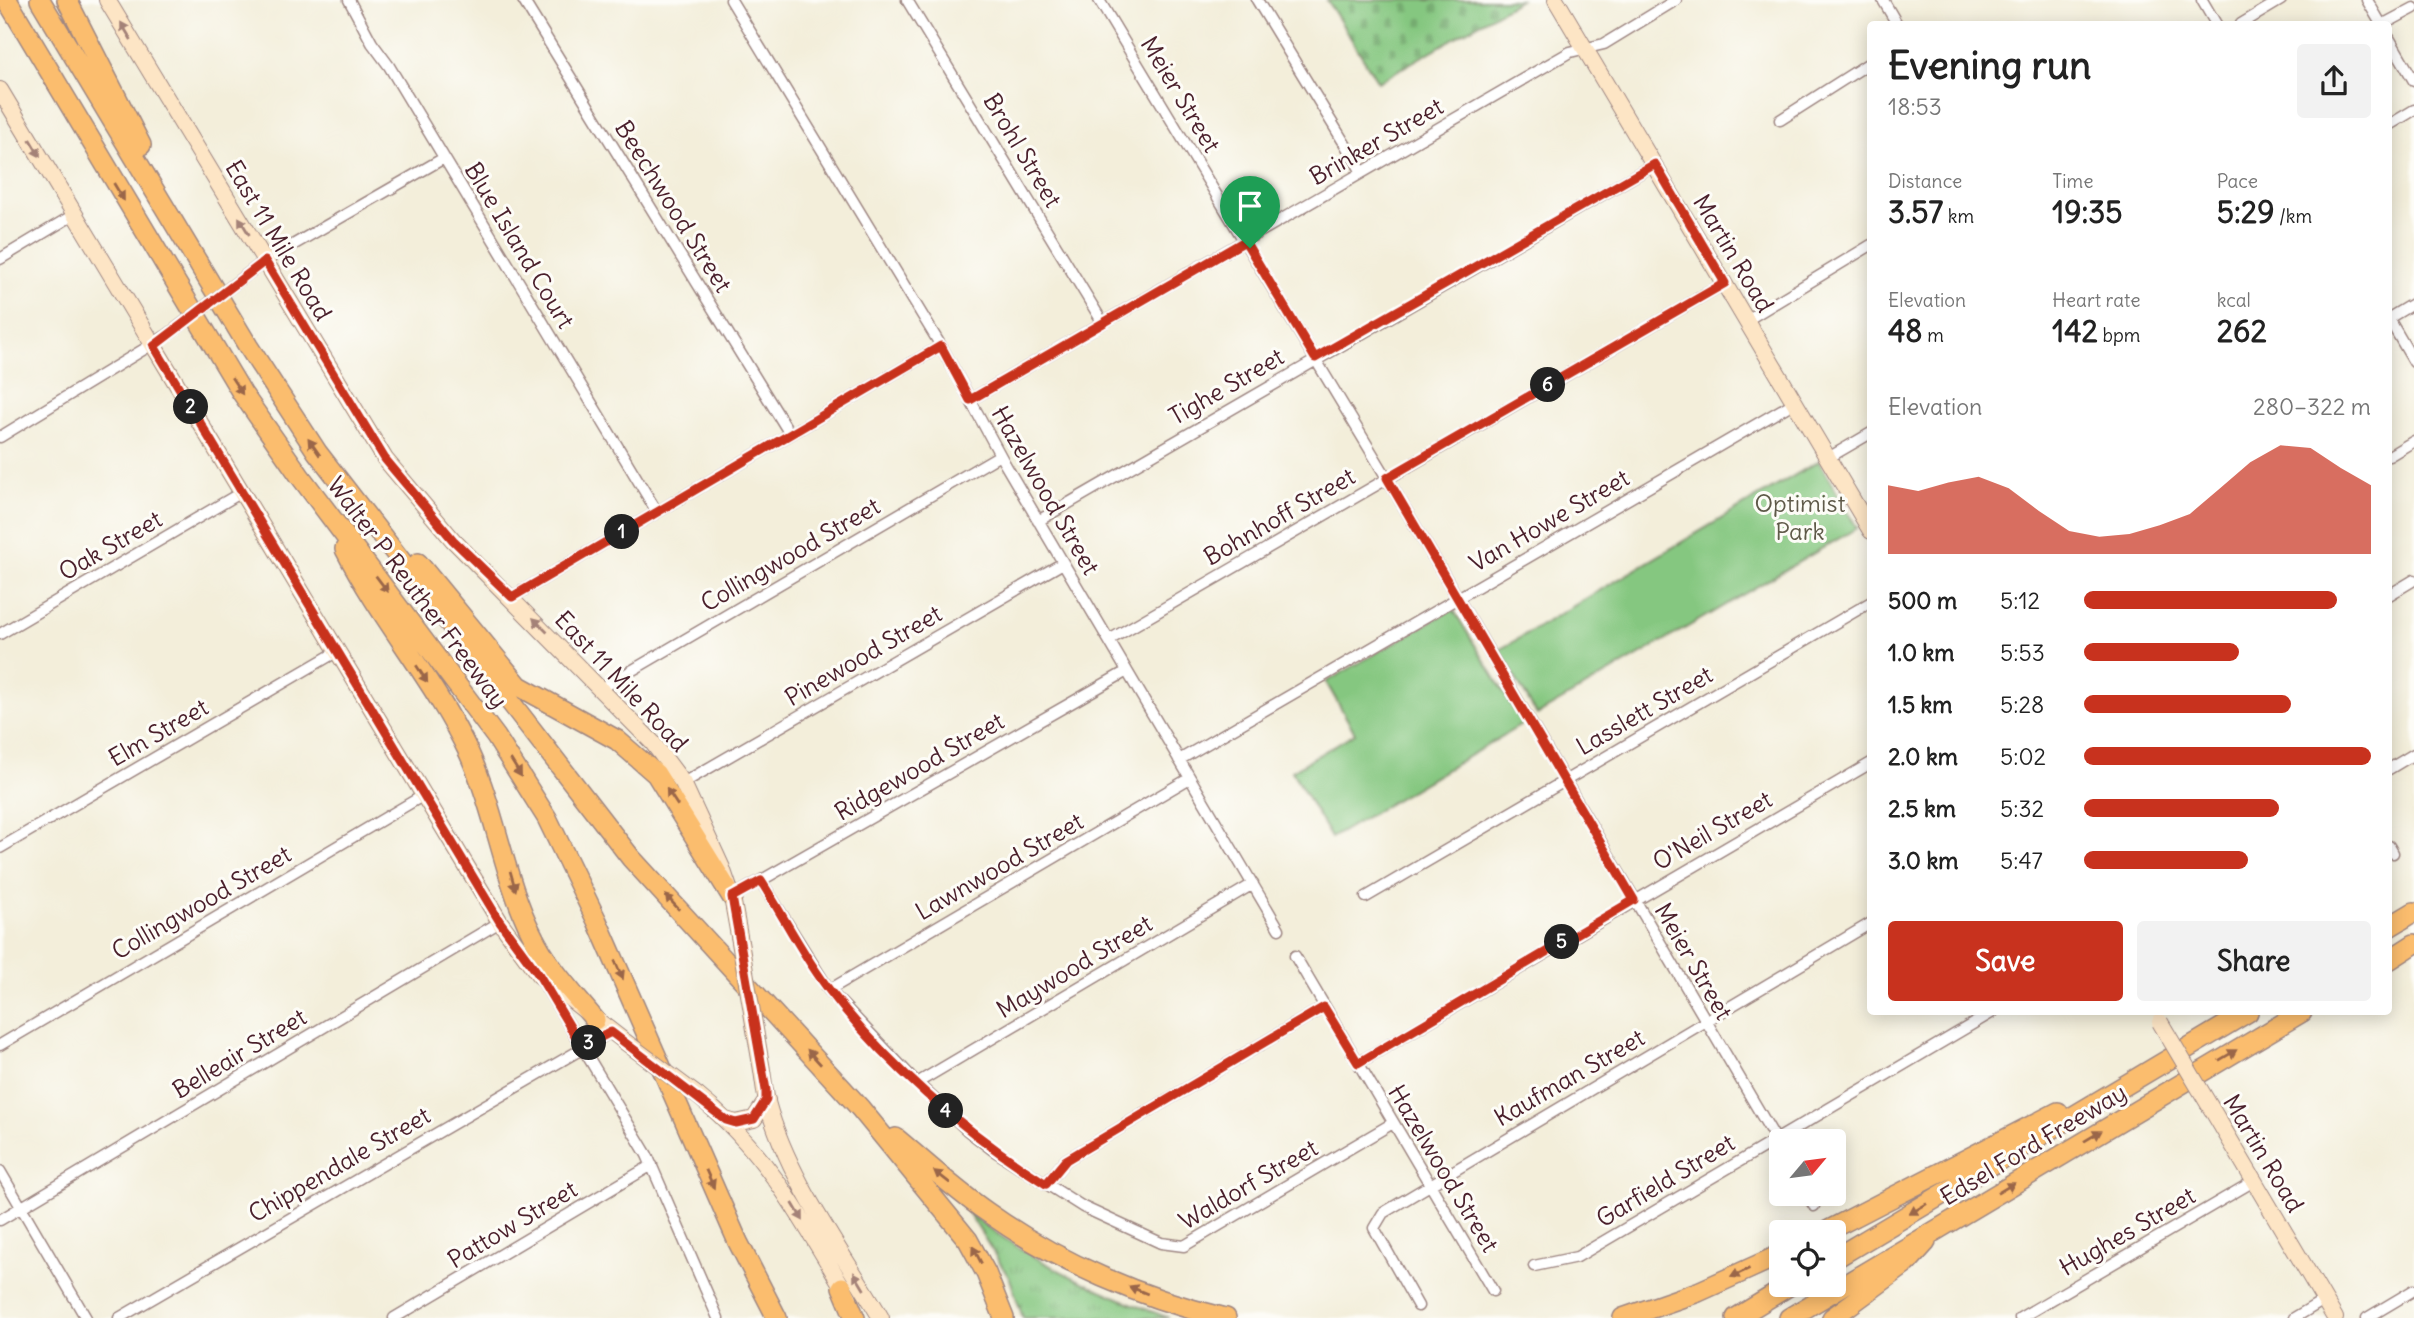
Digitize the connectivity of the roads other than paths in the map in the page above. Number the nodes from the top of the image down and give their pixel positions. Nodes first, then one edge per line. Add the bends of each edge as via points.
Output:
1 (7, 0) edge
2 (40, 0) edge
3 (67, 0) edge
4 (107, 0) edge
5 (349, 0) edge
6 (523, 0) edge
7 (731, 0) edge
8 (907, 0) edge
9 (1099, 0) edge
10 (1257, 0) edge
11 (1556, 0) edge
12 (1676, 0) edge
13 (1883, 0) edge
14 (2202, 0) edge
15 (2281, 0) edge
16 (2367, 0) edge
17 (2414, 8) edge
18 (0, 14) edge
19 (1895, 21) edge
20 (2214, 21) edge
21 (2246, 21) edge
22 (2381, 21) edge
23 (2389, 21) edge
24 (2392, 43) edge
25 (1586, 49) junction
26 (1867, 65) edge
27 (2414, 81) edge
28 (0, 90) edge
29 (2414, 110) edge
30 (1780, 120) dead end
31 (2392, 123) edge
32 (85, 133) junction
33 (444, 158) junction
34 (1655, 164) junction
35 (1362, 172) junction
36 (75, 214) junction
37 (1245, 241) junction
38 (1867, 247) edge
39 (0, 258) edge
40 (265, 261) junction
41 (1725, 283) junction
42 (2414, 303) edge
43 (2392, 316) edge
44 (1747, 320) junction
45 (1103, 323) junction
46 (2392, 323) edge
47 (154, 346) junction
48 (248, 346) junction
49 (941, 346) junction
50 (1315, 358) junction
51 (2414, 362) edge
52 (970, 400) junction
53 (1795, 402) junction
54 (790, 434) junction
55 (1867, 435) edge
56 (0, 437) edge
57 (2414, 441) edge
58 (2392, 454) edge
59 (1000, 455) junction
60 (1828, 458) junction
61 (1387, 478) junction
62 (242, 492) junction
63 (355, 502) junction
64 (325, 510) junction
65 (657, 512) junction
66 (1038, 521) junction
67 (1867, 524) edge
68 (1063, 563) junction
69 (2414, 580) edge
70 (2392, 593) edge
71 (512, 597) junction
72 (1457, 597) junction
73 (1867, 604) edge
74 (0, 634) edge
75 (1109, 640) junction
76 (338, 651) junction
77 (1127, 671) junction
78 (602, 688) junction
79 (2414, 754) edge
80 (1180, 760) junction
81 (1867, 765) edge
82 (2392, 767) edge
83 (1190, 778) junction
84 (1564, 781) junction
85 (683, 783) junction
86 (424, 795) junction
87 (0, 848) edge
88 (761, 881) junction
89 (1253, 884) junction
90 (732, 897) junction
91 (1366, 897) dead end
92 (1634, 900) junction
93 (2414, 912) edge
94 (500, 922) junction
95 (1867, 925) edge
96 (2392, 925) edge
97 (1279, 929) dead end
98 (2414, 944) edge
99 (1295, 956) dead end
100 (2392, 958) edge
101 (539, 975) junction
102 (829, 990) junction
103 (1324, 1007) junction
104 (1988, 1015) edge
105 (2243, 1015) edge
106 (2297, 1015) edge
107 (2157, 1017) edge
108 (595, 1020) junction
109 (1705, 1021) junction
110 (618, 1036) junction
111 (0, 1045) edge
112 (582, 1047) junction
113 (1358, 1063) junction
114 (2145, 1073) junction
115 (916, 1083) junction
116 (766, 1100) junction
117 (860, 1108) junction
118 (726, 1120) junction
119 (1393, 1123) junction
120 (1770, 1129) edge
121 (1803, 1129) edge
122 (1769, 1150) edge
123 (652, 1165) junction
124 (0, 1171) edge
125 (2255, 1181) junction
126 (1428, 1183) junction
127 (1046, 1184) junction
128 (21, 1208) junction
129 (0, 1220) edge
130 (1846, 1221) edge
131 (1936, 1230) junction
132 (738, 1242) junction
133 (1846, 1252) edge
134 (1769, 1260) edge
135 (1534, 1266) dead end
136 (842, 1287) junction
137 (2414, 1290) edge
138 (1493, 1291) dead end
139 (1771, 1297) edge
140 (2325, 1300) junction
141 (1418, 1306) dead end
142 (86, 1318) edge
143 (118, 1318) edge
144 (394, 1318) edge
145 (718, 1318) edge
146 (764, 1318) edge
147 (777, 1318) edge
148 (855, 1318) edge
149 (860, 1318) edge
150 (881, 1318) edge
151 (1004, 1318) edge
152 (1226, 1318) edge
153 (1623, 1318) edge
154 (1736, 1318) edge
155 (1789, 1318) edge
156 (1832, 1318) edge
157 (2020, 1318) edge
158 (2294, 1318) edge
159 (2335, 1318) edge
160 (2367, 1318) edge

1 - 32 highway, Walter P Reuther Freeway
2 - 48 highway, Walter P Reuther Freeway
3 - 48 highway via 155,170 215,270
40 -> 4 main road, East 11 Mile Road
5 - 33 street, Blue Island Court
6 - 54 street, Beechwood Street
7 - 49 street, Hazelwood Street
8 - 45 street, Brohl Street
9 - 37 street, Meier Street
10 - 35 street
11 - 25 main road, Martin Road
12 - 25 street, Brinker Street via 1604,44
13 - 19 street
14 - 20 street
15 - 21 street
16 - 22 street
17 - 23 street
18 - 32 highway via 42,80
24 - 27 street
25 - 34 main road, Martin Road
25 - 35 street, Brinker Street via 1570,52
26 - 30 street
28 -> 36 main road
29 - 31 street
32 -> 64 highway, Walter P Reuther Freeway via 242,393
33 - 40 street
33 - 65 street, Blue Island Court
34 - 41 main road, Martin Road
34 - 50 street, Tighe Street
35 - 37 street, Brinker Street
36 - 39 street
36 - 47 main road
37 - 45 street, Brinker Street
37 - 50 street, Meier Street
38 - 44 street
40 - 47 street, bridge
40 - 71 main road, East 11 Mile Road via 385,459 453,540
41 - 44 main road, Martin Road
41 - 61 street, Bohnhoff Street
42 - 43 street
44 - 53 main road, Martin Road
45 - 52 street, Brinker Street
46 - 51 street
47 - 56 street
47 - 62 main road
63 -> 48 highway, Walter P Reuther Freeway
49 - 52 street, Hazelwood Street
49 - 54 street
50 - 61 street, Meier Street
50 - 66 street, Tighe Street
52 - 59 street, Hazelwood Street
53 - 60 main road, Martin Road
53 - 72 street, Van Howe Street
54 - 65 street
55 - 60 street
57 - 58 street
59 - 66 street, Hazelwood Street
59 - 78 street, Collingwood Street
60 - 67 main road, Martin Road
61 - 72 street, Meier Street
61 - 75 street, Bohnhoff Street
62 - 74 street, Oak Street
62 - 76 main road
90 -> 63 highway via 656,774 617,740 519,686 420,565
117 -> 63 highway, Walter P Reuther Freeway via 631,858
64 -> 108 highway via 359,577 468,752 532,936
64 -> 132 highway, Walter P Reuther Freeway via 489,727 547,818
65 - 71 street
66 - 68 street, Hazelwood Street
68 - 75 street, Hazelwood Street
68 - 85 street, Pinewood Street
69 - 70 street
78 -> 71 main road, East 11 Mile Road
72 - 80 street, Van Howe Street
72 - 84 street, Meier Street
73 - 84 street, Lasslett Street
75 - 77 street, Hazelwood Street
76 - 86 main road
76 - 87 street, Elm Street
77 - 80 street, Hazelwood Street
77 - 88 street, Ridgewood Street
78 - 85 main road, East 11 Mile Road
79 - 82 street
80 - 83 street, Hazelwood Street
81 - 92 street, O'Neil Street
83 - 89 street, Hazelwood Street
83 - 102 street, Lawnwood Street
84 - 91 street, Lasslett Street
84 - 92 street, Meier Street
85 - 90 main road, East 11 Mile Road
86 - 94 main road
86 - 111 street, Collingwood Street
88 - 90 street, Ridgewood Street
88 - 102 street, Waldorf Street
89 - 97 street, Hazelwood Street
89 - 115 street, Maywood Street
90 - 116 main road, East 11 Mile Road, bridge
92 - 109 street, Meier Street
92 - 113 street, O'Neil Street
93 - 96 highway
94 - 101 main road
94 - 128 street, Belleair Street
95 - 109 street, Kaufman Street
98 - 100 highway
99 - 103 street, Hazelwood Street
101 - 108 main road
101 - 112 street
102 - 115 street, Waldorf Street
103 - 113 street, Hazelwood Street
103 - 127 street via 1066,1160
104 - 121 street, Garfield Street
105 - 114 highway, Edsel Ford Freeway
131 -> 106 highway, Edsel Ford Freeway
107 - 125 main road, Martin Road, bridge
108 - 110 main road
109 - 120 street, Meier Street
109 - 126 street, Kaufman Street
110 - 112 street, Chippendale Street
110 - 118 main road, bridge
112 - 123 street
112 - 143 street, Chippendale Street
113 - 119 street, Hazelwood Street
114 - 130 highway via 2051,1115
114 -> 133 highway, Edsel Ford Freeway
115 - 127 street, Waldorf Street via 967,1130
116 - 118 main road via 754,1119
150 -> 116 main road, East 11 Mile Road via 804,1188
151 -> 117 highway via 968,1240
152 -> 117 highway via 1152,1295 1026,1237 987,1212
118 -> 136 main road via 782,1185
119 - 126 street, Hazelwood Street
119 - 127 street, Waldorf Street via 1178,1248 1122,1226
122 - 135 street, Garfield Street via 1577,1257
123 - 144 street, Pattow Street
123 - 145 street
124 - 128 street
125 - 140 main road, Martin Road
125 - 157 street, Hughes Street
126 - 138 street, Hazelwood Street
126 - 141 street, Kaufman Street via 1382,1213 1374,1228
128 - 129 street, Belleair Street
128 - 142 street
131 - 155 highway, Edsel Ford Freeway
131 - 156 highway via 1908,1263
132 - 146 highway
132 - 147 highway
134 -> 153 highway via 1698,1292
136 - 148 highway
136 - 149 main road
137 - 160 street
139 - 154 highway
140 - 158 street
140 - 159 main road, Martin Road

